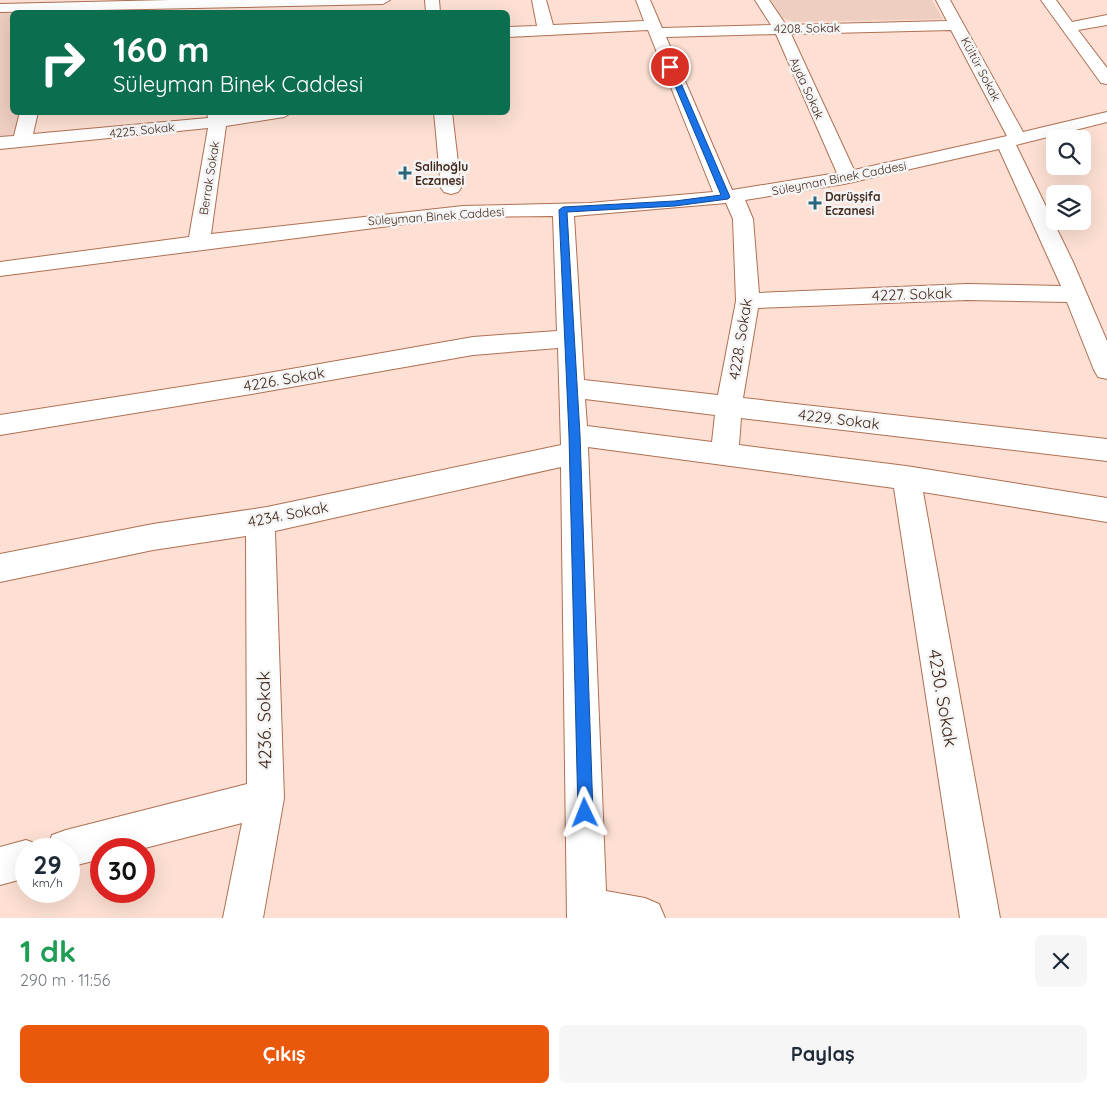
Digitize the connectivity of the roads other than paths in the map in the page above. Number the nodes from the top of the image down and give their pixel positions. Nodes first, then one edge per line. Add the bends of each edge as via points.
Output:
1 (383, 0) edge
2 (539, 0) edge
3 (643, 0) edge
4 (762, 0) edge
5 (942, 0) edge
6 (1048, 0) edge
7 (192, 6) edge
8 (0, 8) edge
9 (317, 8) edge
10 (54, 10) edge
11 (1107, 20) edge
12 (958, 25) junction
13 (1068, 27) junction
14 (654, 29) junction
15 (781, 29) junction
16 (546, 30) junction
17 (510, 32) edge
18 (1107, 79) edge
19 (28, 115) edge
20 (244, 115) edge
21 (443, 115) edge
22 (217, 117) edge
23 (1107, 117) edge
24 (1012, 140) junction
25 (22, 142) junction
26 (0, 143) edge
27 (848, 178) junction
28 (451, 188) dead end
29 (729, 196) junction
30 (563, 210) junction
31 (199, 243) junction
32 (0, 270) edge
33 (1076, 294) junction
34 (748, 301) junction
35 (568, 339) junction
36 (1107, 370) edge
37 (572, 388) junction
38 (729, 406) junction
39 (0, 424) edge
40 (574, 444) junction
41 (1107, 450) edge
42 (724, 455) junction
43 (906, 478) junction
44 (1107, 510) edge
45 (260, 520) junction
46 (0, 568) edge
47 (266, 798) junction
48 (80, 845) edge
49 (15, 862) edge
50 (0, 866) edge
51 (588, 913) edge
52 (243, 918) edge
53 (646, 918) edge
54 (980, 918) edge

1 - 9 street
2 - 16 street
3 - 14 street, 4228. Sokak
4 - 15 street, Ayda Sokak
5 - 12 street, Kültür Sokak
6 - 13 street
7 - 9 street
7 - 10 street
8 - 10 street
11 - 13 street
12 - 15 street, 4208. Sokak
12 - 24 street, Kültür Sokak
13 - 18 street
14 - 15 street, 4208. Sokak
14 - 16 street, 4208. Sokak
14 - 29 street, 4228. Sokak
15 - 27 street, Ayda Sokak
16 - 17 street, 4208. Sokak
19 - 25 street
20 - 22 street, 4225. Sokak
21 - 28 street
22 - 25 street, 4225. Sokak
22 - 31 street, Berrak Sokak
23 - 24 street, Süleyman Binek Caddesi
24 - 27 street, Süleyman Binek Caddesi
24 - 33 street, Kültür Sokak
25 - 26 street, 4225. Sokak
27 - 29 street, Süleyman Binek Caddesi
29 - 30 street, Süleyman Binek Caddesi via 675,204
29 - 34 street, 4228. Sokak via 743,219
30 - 31 street, Süleyman Binek Caddesi via 469,211 357,221
30 - 35 street
31 - 32 street, Süleyman Binek Caddesi
33 - 34 street, 4227. Sokak via 967,292
33 - 36 street, Kültür Sokak
34 - 38 street, 4228. Sokak
35 - 37 street
35 - 39 street, 4226. Sokak via 473,346
37 - 38 street, 4229. Sokak
37 - 40 street
38 - 41 street, 4229. Sokak
38 - 42 street, 4228. Sokak
40 - 42 street
40 - 45 street, 4234. Sokak
40 - 51 street
42 - 43 street
43 - 44 street
43 - 54 street, 4230. Sokak
45 - 46 street, 4234. Sokak via 153,537
45 - 47 street, 4236. Sokak
47 - 48 street
47 - 52 street, 4236. Sokak
49 - 50 street
51 - 53 street

